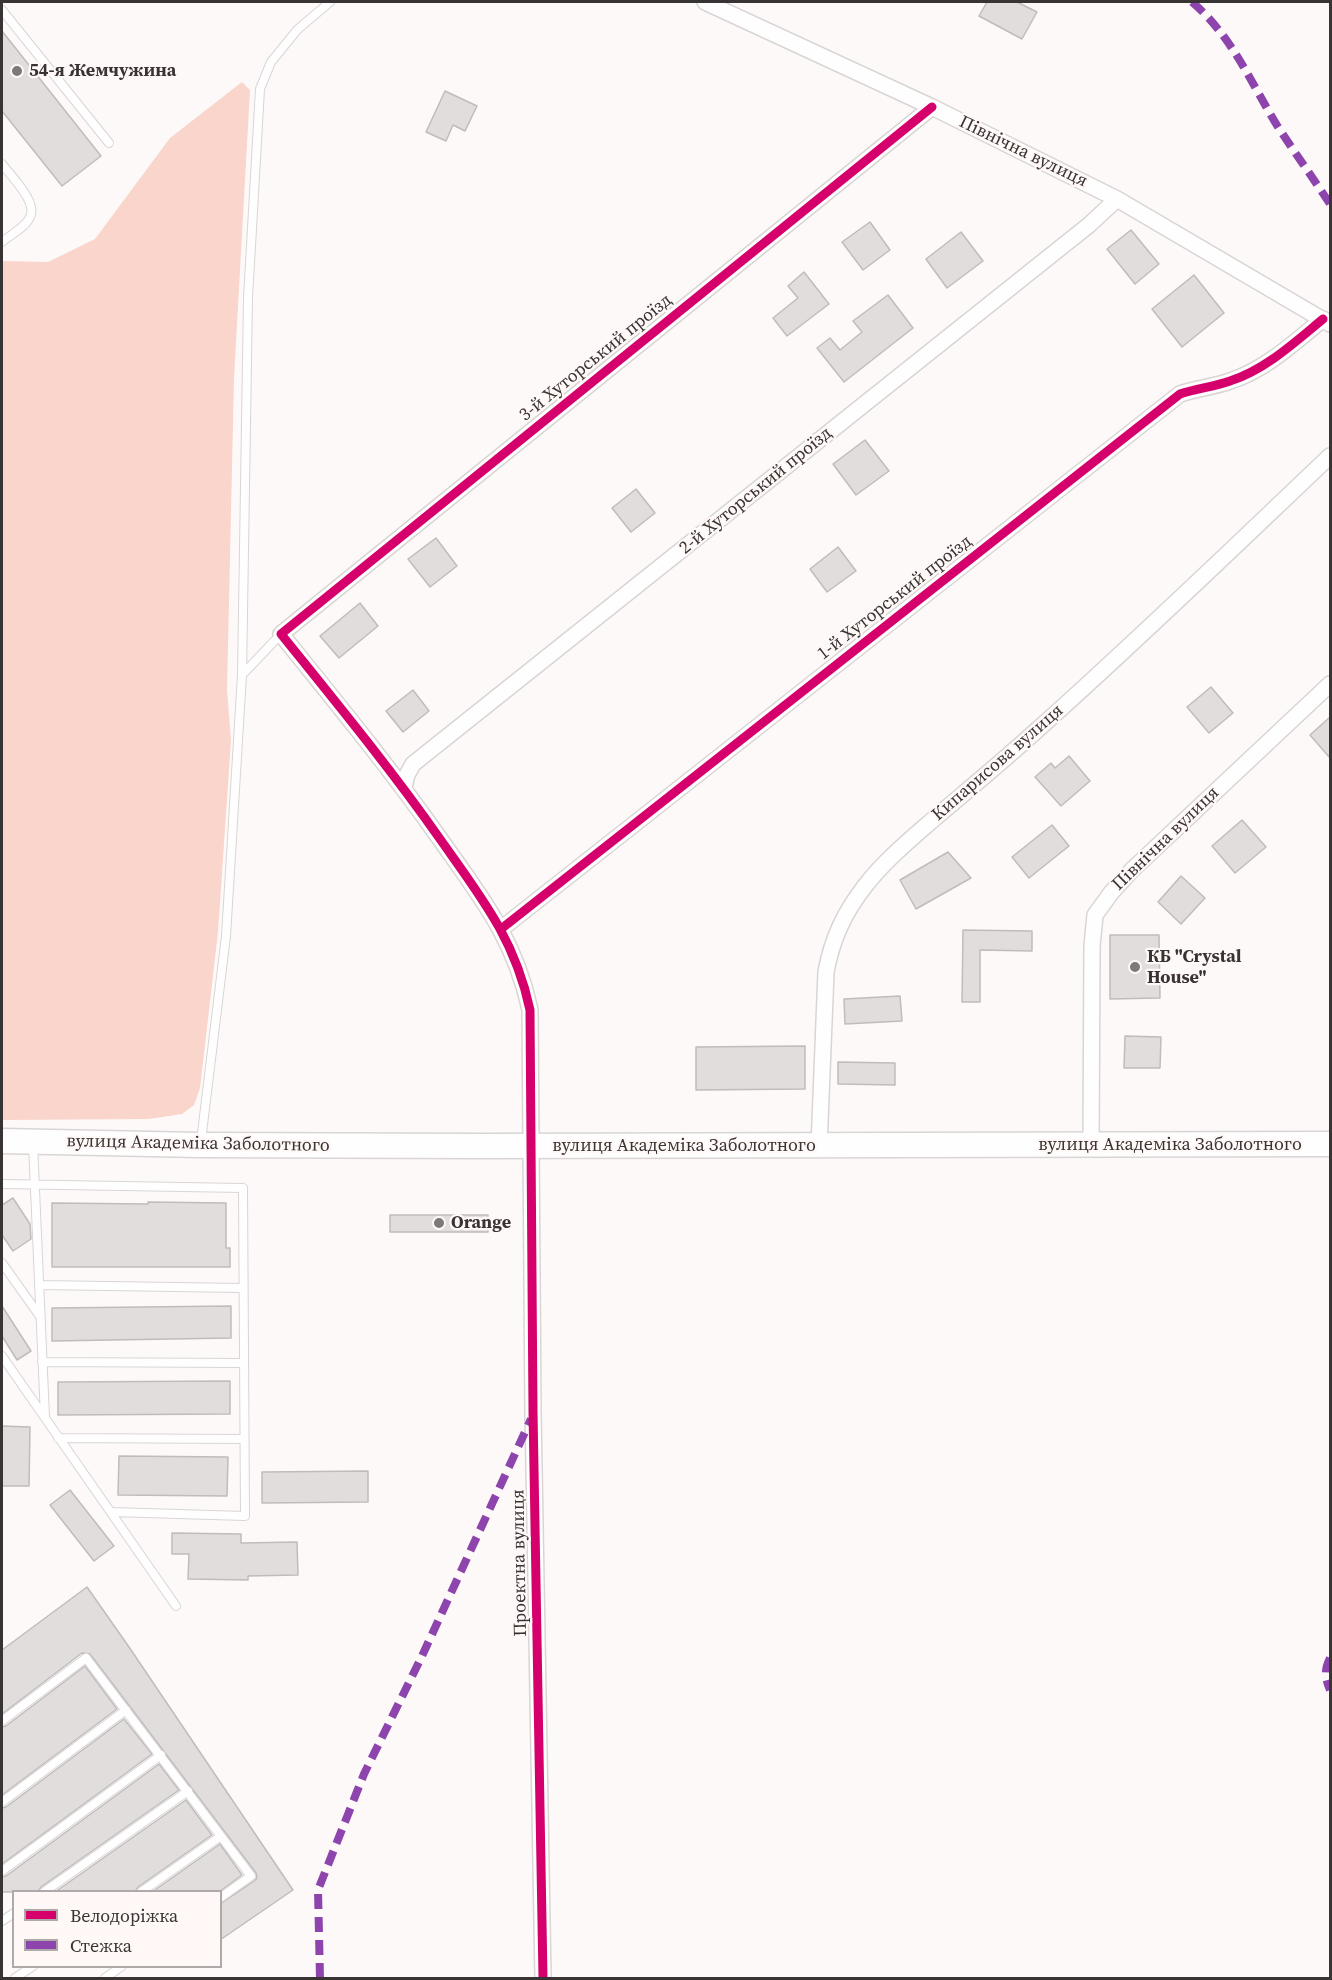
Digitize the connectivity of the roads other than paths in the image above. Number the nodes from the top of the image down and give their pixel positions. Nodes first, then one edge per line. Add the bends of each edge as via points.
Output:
1 (330, 2) edge
2 (705, 2) edge
3 (2, 10) edge
4 (932, 107) junction
5 (109, 143) dead end
6 (2, 164) edge
7 (1117, 199) junction
8 (2, 242) edge
9 (1327, 322) edge
10 (1330, 456) edge
11 (281, 634) junction
12 (242, 675) junction
13 (1330, 684) edge
14 (404, 787) junction
15 (501, 929) junction
16 (2, 1141) edge
17 (33, 1142) junction
18 (1330, 1144) edge
19 (200, 1145) junction
20 (1091, 1145) junction
21 (532, 1146) junction
22 (819, 1147) junction
23 (2, 1184) edge
24 (35, 1185) junction
25 (2, 1263) edge
26 (39, 1285) junction
27 (243, 1288) junction
28 (40, 1316) junction
29 (2, 1358) edge
30 (42, 1362) junction
31 (244, 1363) junction
32 (45, 1419) junction
33 (58, 1437) junction
34 (244, 1439) junction
35 (111, 1512) junction
36 (176, 1606) dead end
37 (126, 1710) junction
38 (2, 1721) edge
39 (160, 1755) junction
40 (188, 1791) junction
41 (2, 1802) edge
42 (221, 1836) junction
43 (2, 1870) edge
44 (47, 1890) edge
45 (144, 1890) edge
46 (222, 1897) edge
47 (30, 1968) edge
48 (119, 1968) edge
49 (15, 1978) edge
50 (105, 1978) edge
51 (543, 1978) edge

1 - 12 lane via 298,30 271,62 260,89 248,298
2 - 4 street, Північна вулиця
3 - 5 lane
4 - 7 street, Північна вулиця
4 - 11 street, 3-й Хуторський проїзд
6 - 8 lane via 27,195 32,210 26,223
7 - 9 street, Північна вулиця
7 - 14 street, 2-й Хуторський проїзд via 413,764
9 - 15 street, 1-й Хуторський проїзд via 1260,368 1230,381 1180,394
10 - 22 street, Кипарисова вулиця via 1035,732 892,855 865,886 837,930 826,972
11 - 12 lane
11 - 14 street, Проектна вулиця
12 - 19 lane via 226,936
13 - 20 street, Північна вулиця via 1131,870 1095,915
14 - 15 street, Проектна вулиця
15 - 21 street, Проектна вулиця via 519,968 530,1010
16 - 17 main road, вулиця Академіка Заболотного
17 - 19 main road, вулиця Академіка Заболотного
17 - 24 lane
18 - 20 main road, вулиця Академіка Заболотного
19 - 21 main road, вулиця Академіка Заболотного
20 - 22 main road, вулиця Академіка Заболотного
21 - 22 main road, вулиця Академіка Заболотного
21 - 51 street, Проектна вулиця
23 - 24 lane
24 - 26 lane
24 - 27 lane via 243,1188
25 - 28 lane
26 - 27 lane
26 - 28 lane
27 - 31 lane
28 - 30 lane
29 - 32 lane
30 - 31 lane
30 - 32 lane
31 - 34 lane
32 - 33 lane
33 - 34 lane
33 - 35 lane
34 - 35 lane via 244,1516
35 - 36 lane
37 - 38 lane via 86,1658
37 - 39 lane
37 - 41 lane
39 - 40 lane
39 - 43 lane
40 - 42 lane
40 - 44 lane
42 - 45 lane
42 - 46 lane via 251,1876
47 - 49 lane
48 - 50 lane

